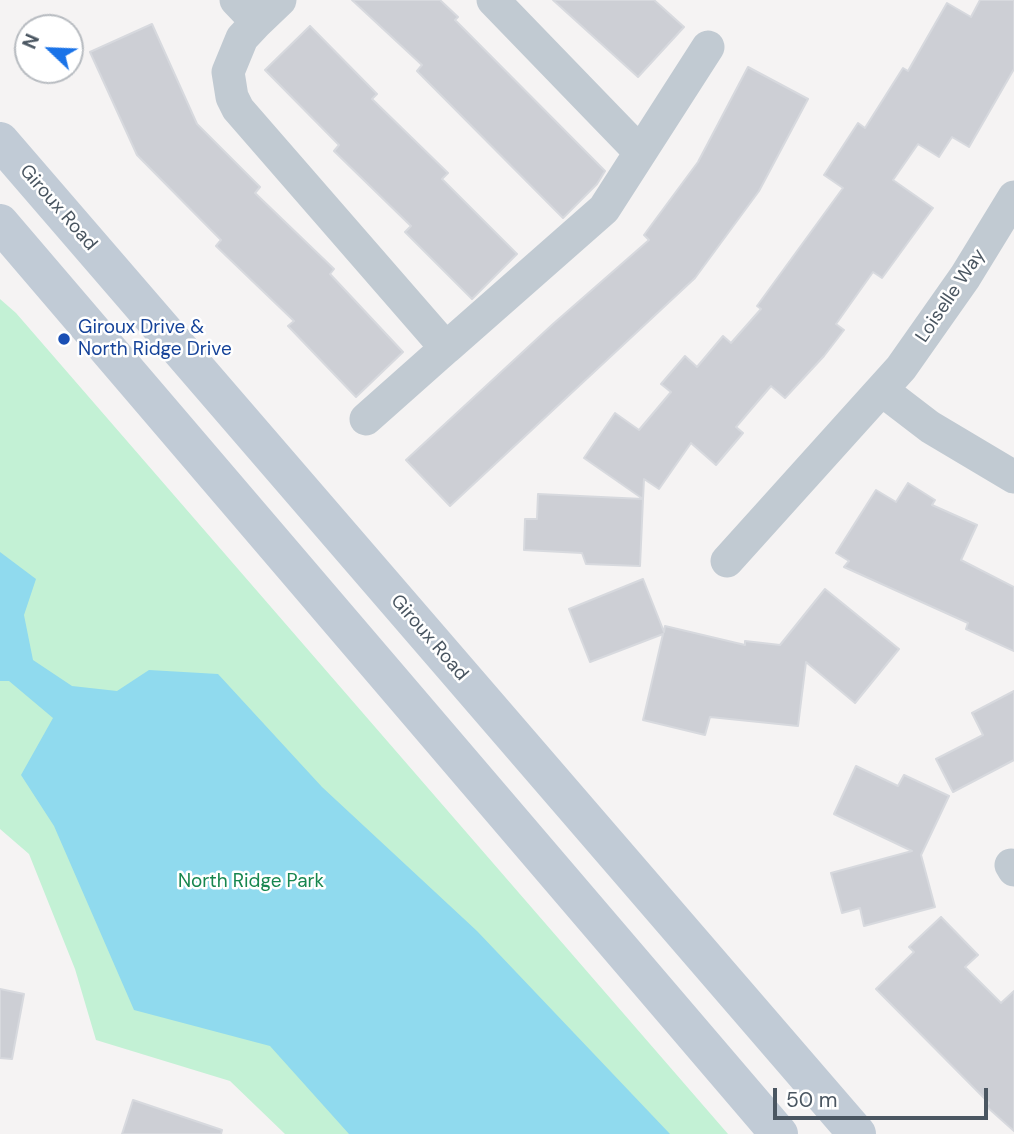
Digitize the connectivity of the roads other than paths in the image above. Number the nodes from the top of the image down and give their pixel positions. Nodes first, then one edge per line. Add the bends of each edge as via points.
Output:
1 (493, 0) edge
2 (258, 7) edge
3 (708, 47) dead end
4 (640, 152) junction
5 (4, 153) edge
6 (1014, 197) edge
7 (0, 223) edge
8 (446, 348) junction
9 (883, 391) junction
10 (366, 419) dead end
11 (1014, 477) edge
12 (727, 561) dead end
13 (779, 1134) edge
14 (857, 1134) edge

1 - 4 street
2 - 8 street via 228,72 238,109
3 - 4 street
4 - 8 street via 604,209
5 - 14 main road, Giroux Road
6 - 9 street, Loiselle Way via 942,312
7 - 13 main road
8 - 10 street
9 - 11 street via 930,427
9 - 12 street, Loiselle Way

